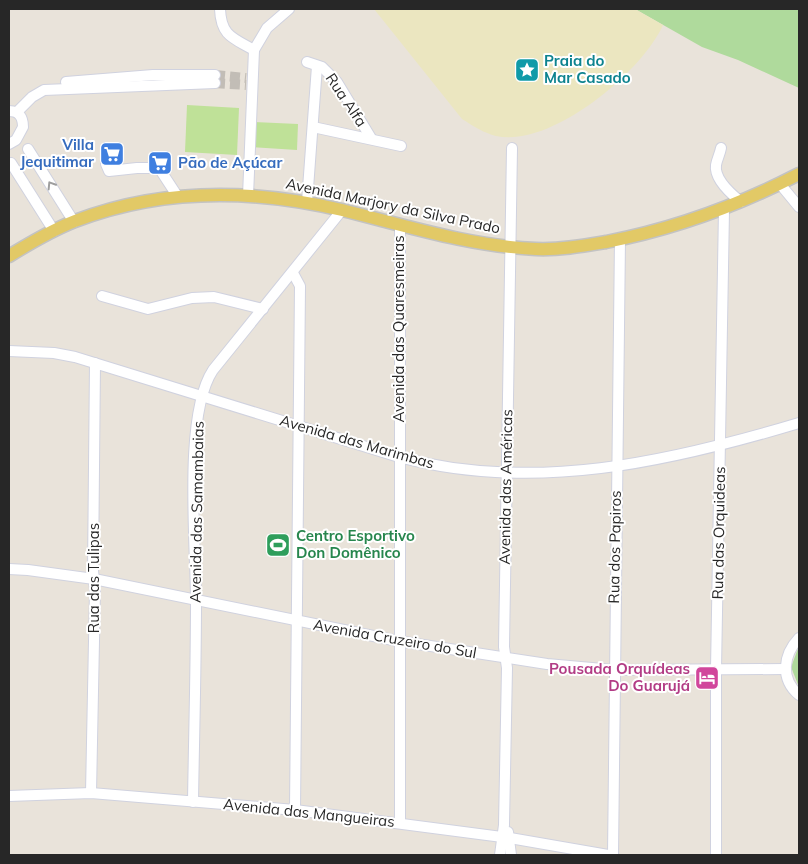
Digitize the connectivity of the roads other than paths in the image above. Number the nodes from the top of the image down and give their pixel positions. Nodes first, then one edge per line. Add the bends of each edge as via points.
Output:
1 (220, 9) edge
2 (289, 9) edge
3 (254, 50) junction
4 (215, 79) tunnel mouth
5 (13, 112) edge
6 (313, 128) junction
7 (371, 138) junction
8 (24, 142) junction
9 (9, 144) edge
10 (401, 146) dead end
11 (512, 148) dead end
12 (721, 148) dead end
13 (11, 163) dead end
14 (106, 164) dead end
15 (799, 174) edge
16 (780, 184) junction
17 (248, 196) junction
18 (178, 197) junction
19 (307, 202) junction
20 (741, 202) junction
21 (799, 207) edge
22 (342, 210) junction
23 (724, 210) junction
24 (74, 222) junction
25 (400, 225) junction
26 (54, 231) junction
27 (620, 239) junction
28 (511, 247) junction
29 (9, 256) edge
30 (293, 273) junction
31 (102, 296) dead end
32 (263, 309) junction
33 (9, 351) edge
34 (95, 363) junction
35 (201, 396) junction
36 (799, 423) edge
37 (300, 425) junction
38 (721, 446) junction
39 (399, 457) junction
40 (617, 468) junction
41 (506, 474) junction
42 (9, 569) edge
43 (94, 579) junction
44 (196, 601) junction
45 (297, 621) junction
46 (799, 638) edge
47 (398, 641) junction
48 (506, 658) junction
49 (785, 669) junction
50 (614, 670) junction
51 (716, 670) junction
52 (799, 695) edge
53 (91, 793) junction
54 (9, 796) edge
55 (193, 802) junction
56 (295, 810) junction
57 (400, 822) junction
58 (506, 837) junction
59 (500, 855) edge
60 (511, 855) edge
61 (608, 855) edge
62 (613, 855) edge
63 (716, 855) edge

1 - 3 street via 221,25 227,34
2 - 3 street via 267,28
3 - 17 street via 249,82
4 - 5 street via 176,74 65,82 44,90
5 - 8 street via 23,122
6 - 7 street, Rua Alfa
6 - 7 street, Rua Alfa via 312,64 328,72 337,82
6 - 19 street, Rua Alfa
7 - 10 street, Rua Alfa
8 - 9 street
24 -> 8 street
11 - 28 street, Avenida das Américas
12 - 20 street via 716,166 718,176
13 - 26 street
14 - 18 street via 109,172 159,168
15 - 16 main road, Avenida Marjory da Silva Prado
16 - 20 main road, Avenida Marjory da Silva Prado
16 - 21 street
17 - 18 main road, Avenida Marjory da Silva Prado
17 - 19 main road, Avenida Marjory da Silva Prado
18 - 24 main road, Avenida Marjory da Silva Prado via 133,204
19 - 22 main road, Avenida Marjory da Silva Prado
20 - 23 main road, Avenida Marjory da Silva Prado
22 - 25 main road, Avenida Marjory da Silva Prado
22 - 30 street, Avenida das Samambaias
23 - 27 main road, Avenida Marjory da Silva Prado via 667,229
23 - 38 street, Rua das Orquideas
24 - 26 main road, Avenida Marjory da Silva Prado
25 - 28 main road, Avenida Marjory da Silva Prado via 449,238
25 - 39 street, Avenida das Quaresmeiras
26 - 29 main road, Avenida Marjory da Silva Prado
27 - 28 main road, Avenida Marjory da Silva Prado via 567,248
27 - 40 street, Rua dos Papiros
28 - 41 street, Avenida das Américas
30 - 32 street, Avenida das Samambaias
30 - 37 street via 300,286
31 - 32 street via 148,309 192,298 214,297
32 - 35 street, Avenida das Samambaias via 213,370
33 - 34 street, Avenida das Marimbas via 54,353
34 - 35 street, Avenida das Marimbas
34 - 43 street, Rua das Tulipas
35 - 37 street, Avenida das Marimbas
35 - 44 street, Avenida das Samambaias via 196,449
36 - 38 street, Avenida das Marimbas
37 - 39 street, Avenida das Marimbas
37 - 45 street
38 - 40 street, Avenida das Marimbas
38 - 51 street, Rua das Orquideas
39 - 41 street, Avenida das Marimbas via 443,468
39 - 47 street, Avenida das Quaresmeiras
40 - 41 street, Avenida das Marimbas
40 - 50 street, Rua dos Papiros
41 - 48 street, Avenida das Américas
42 - 43 street, Avenida Cruzeiro do Sul
43 - 44 street, Avenida Cruzeiro do Sul
43 - 53 street, Rua das Tulipas
44 - 45 street, Avenida Cruzeiro do Sul
44 - 55 street, Avenida das Samambaias
45 - 47 street, Avenida Cruzeiro do Sul
45 - 56 street
46 - 49 street via 786,657
47 - 48 street, Avenida Cruzeiro do Sul
47 - 57 street, Avenida das Quaresmeiras
48 - 50 street, Avenida Cruzeiro do Sul
48 - 58 street, Avenida das Américas
49 - 51 street, Avenida Cruzeiro do Sul
49 - 52 street via 788,681
50 - 51 street, Avenida Cruzeiro do Sul
50 - 62 street, Rua dos Papiros
51 - 63 street, Rua das Orquideas
53 - 54 street, Avenida das Mangueiras
53 - 55 street, Avenida das Mangueiras
55 - 56 street, Avenida das Mangueiras
56 - 57 street, Avenida das Mangueiras
57 - 58 street, Avenida das Mangueiras
58 - 59 street
58 - 60 street, Avenida das Américas
58 - 61 street, Avenida das Mangueiras

